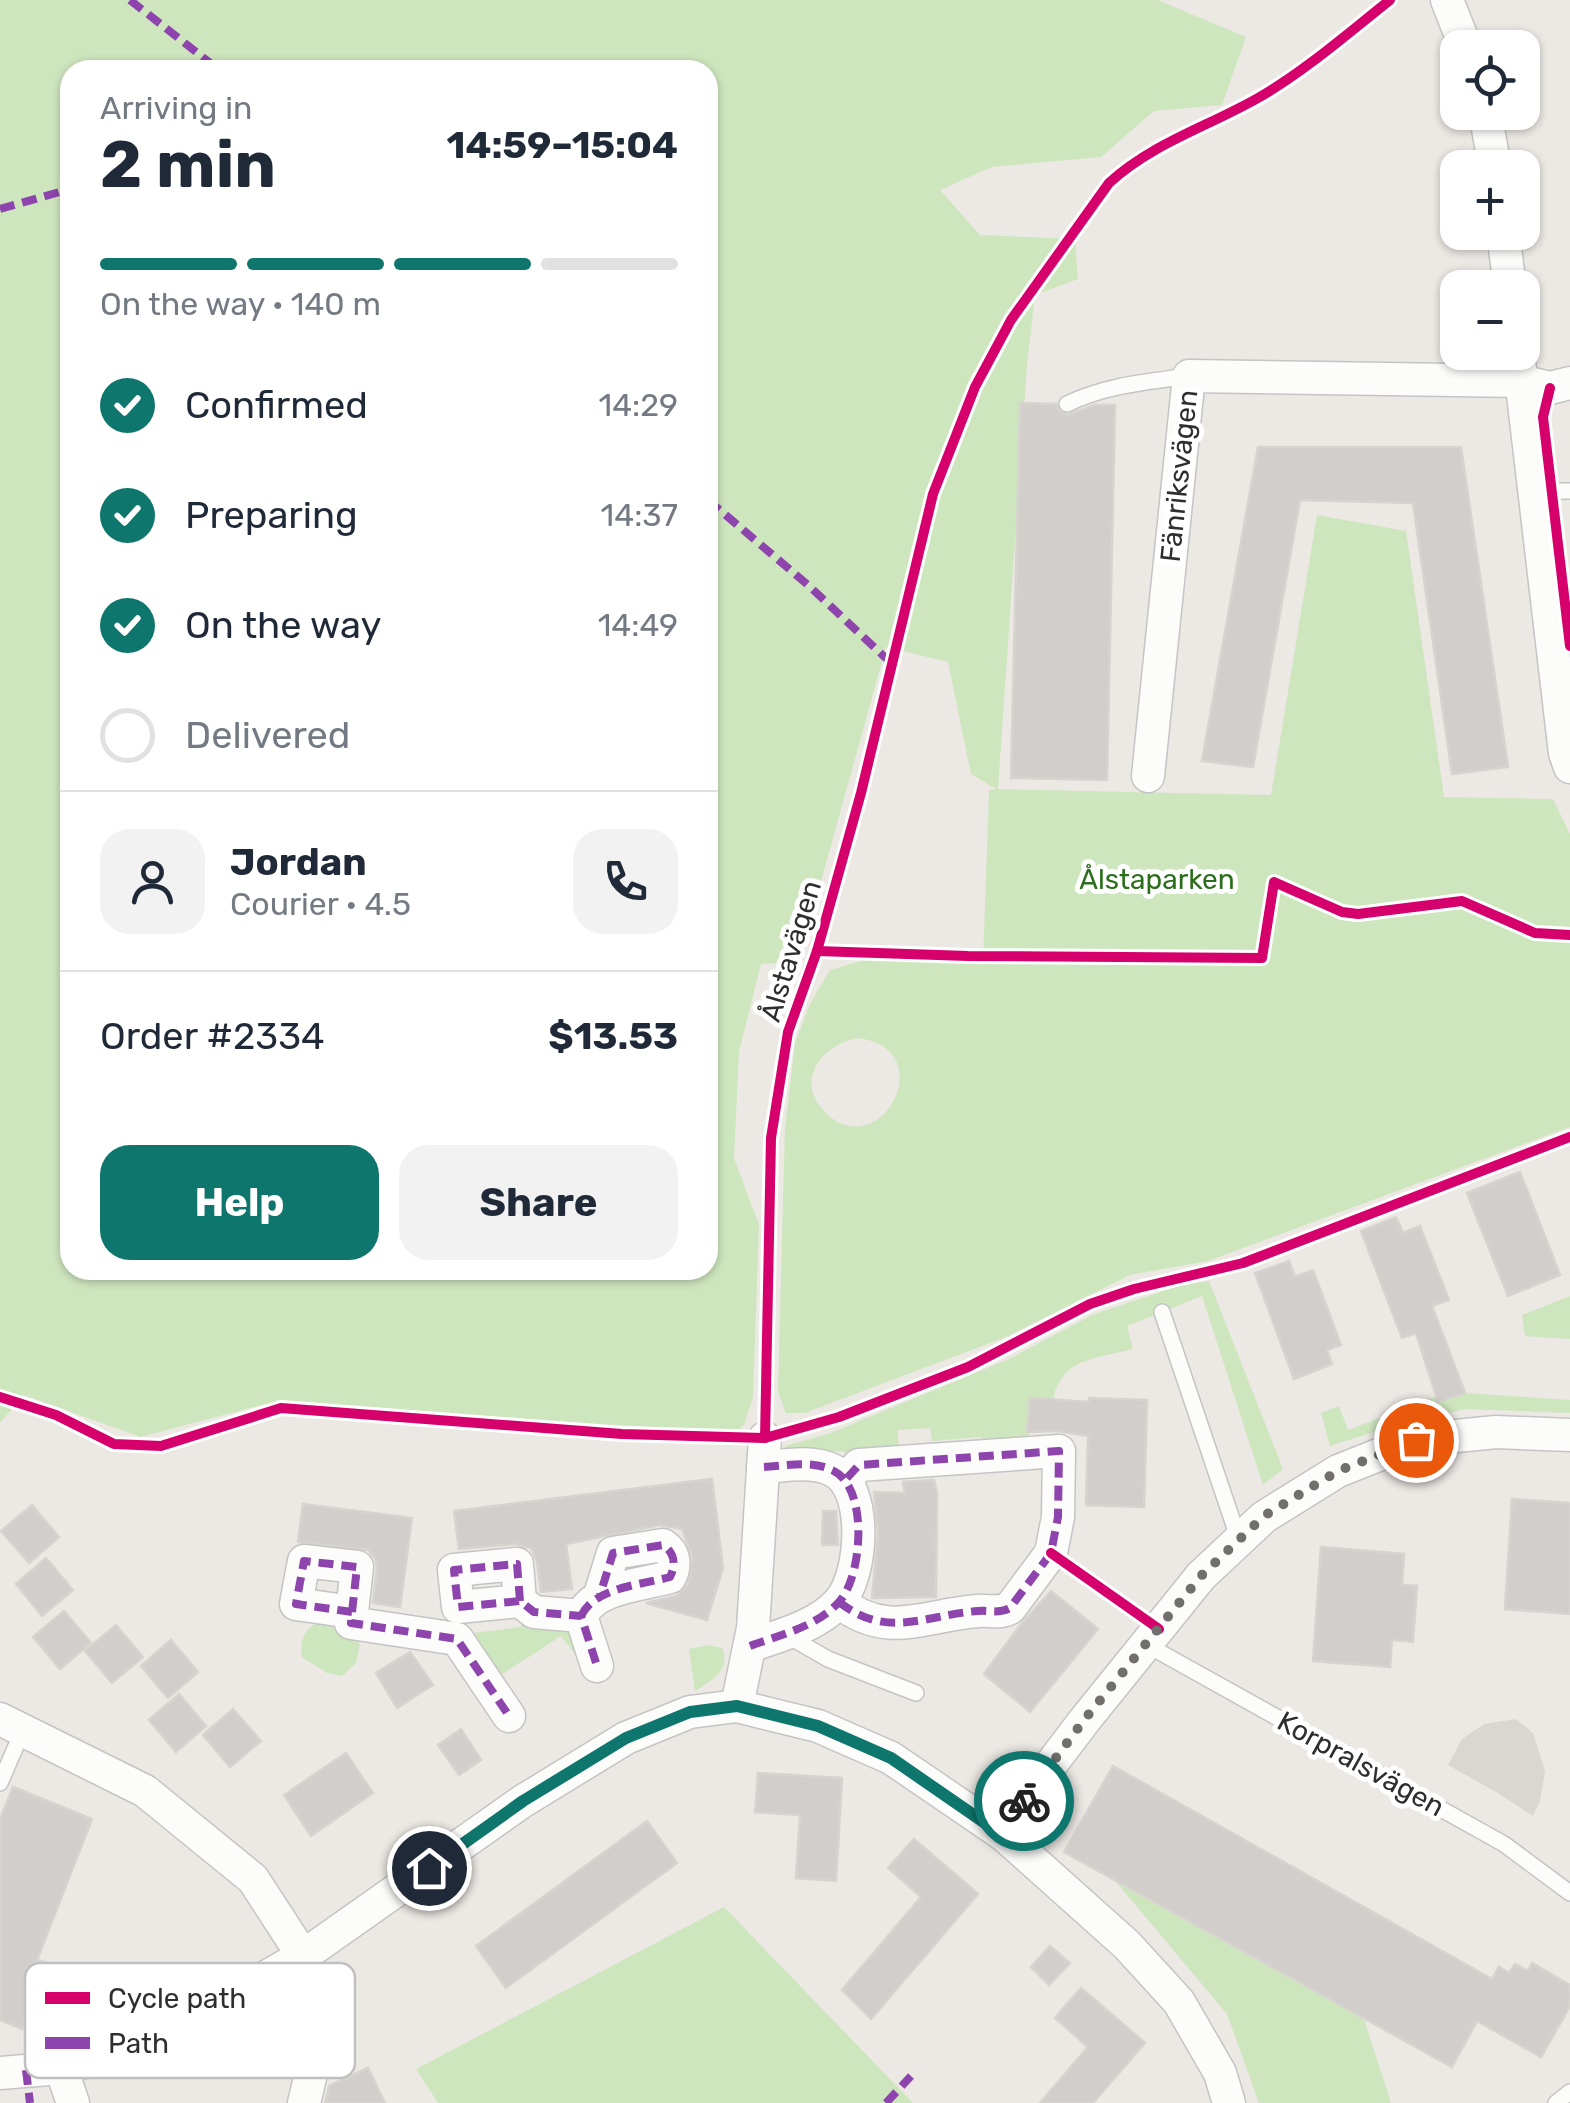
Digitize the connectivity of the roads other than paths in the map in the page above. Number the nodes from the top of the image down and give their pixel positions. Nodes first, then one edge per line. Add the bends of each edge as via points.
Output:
1 (1446, 0) edge
2 (1458, 30) edge
3 (1440, 369) edge
4 (1519, 370) edge
5 (1523, 370) edge
6 (1189, 376) junction
7 (1570, 383) edge
8 (1067, 404) dead end
9 (1534, 491) junction
10 (1570, 491) edge
11 (1558, 583) edge
12 (1570, 767) edge
13 (1148, 776) dead end
14 (1162, 1312) dead end
15 (1570, 1435) edge
16 (846, 1478) junction
17 (1239, 1540) junction
18 (839, 1602) junction
19 (352, 1612) dead end
20 (457, 1623) junction
21 (784, 1633) junction
22 (1147, 1645) junction
23 (750, 1646) junction
24 (597, 1666) dead end
25 (916, 1693) dead end
26 (737, 1706) junction
27 (509, 1716) dead end
28 (12, 1724) edge
29 (0, 1783) edge
30 (1004, 1836) junction
31 (1570, 1893) edge
32 (303, 1956) junction
33 (291, 1963) edge
34 (305, 1963) edge
35 (25, 2071) edge
36 (0, 2073) edge
37 (64, 2078) edge
38 (310, 2078) edge
39 (1570, 2092) edge
40 (73, 2103) edge
41 (304, 2103) edge
42 (1229, 2103) edge
43 (1556, 2103) edge

1 - 2 street
3 - 6 street, Fänriksvägen
4 - 9 street
5 - 7 street, Fänriksvägen via 1550,388
6 - 8 lane via 1126,384
6 - 13 street, Fänriksvägen
9 - 10 lane
9 - 11 street
11 - 12 street
14 - 17 lane
15 - 17 street via 1496,1432 1416,1440 1338,1471 1264,1516
16 - 18 street via 856,1501 856,1572
16 - 18 street via 859,1466 1059,1452 1051,1553 1010,1608 913,1624 876,1622
16 - 23 street via 764,1452
17 - 22 street
18 - 21 street via 815,1622
19 - 20 street via 351,1623
20 - 24 street via 520,1602 534,1612 590,1606
20 - 27 street
21 - 23 street
21 - 25 lane via 828,1659
22 - 30 street via 1024,1800
22 - 31 lane, Korpralsvägen via 1504,1844
23 - 26 street
26 - 30 street via 818,1726 891,1758
26 - 32 street via 690,1712 626,1738 523,1801
28 - 29 lane
28 - 32 street via 145,1791 253,1879
30 - 42 street via 1127,1945 1179,2002 1220,2073
32 - 33 street
32 - 34 street
35 - 36 street
37 - 40 street
38 - 41 street
39 - 43 lane

